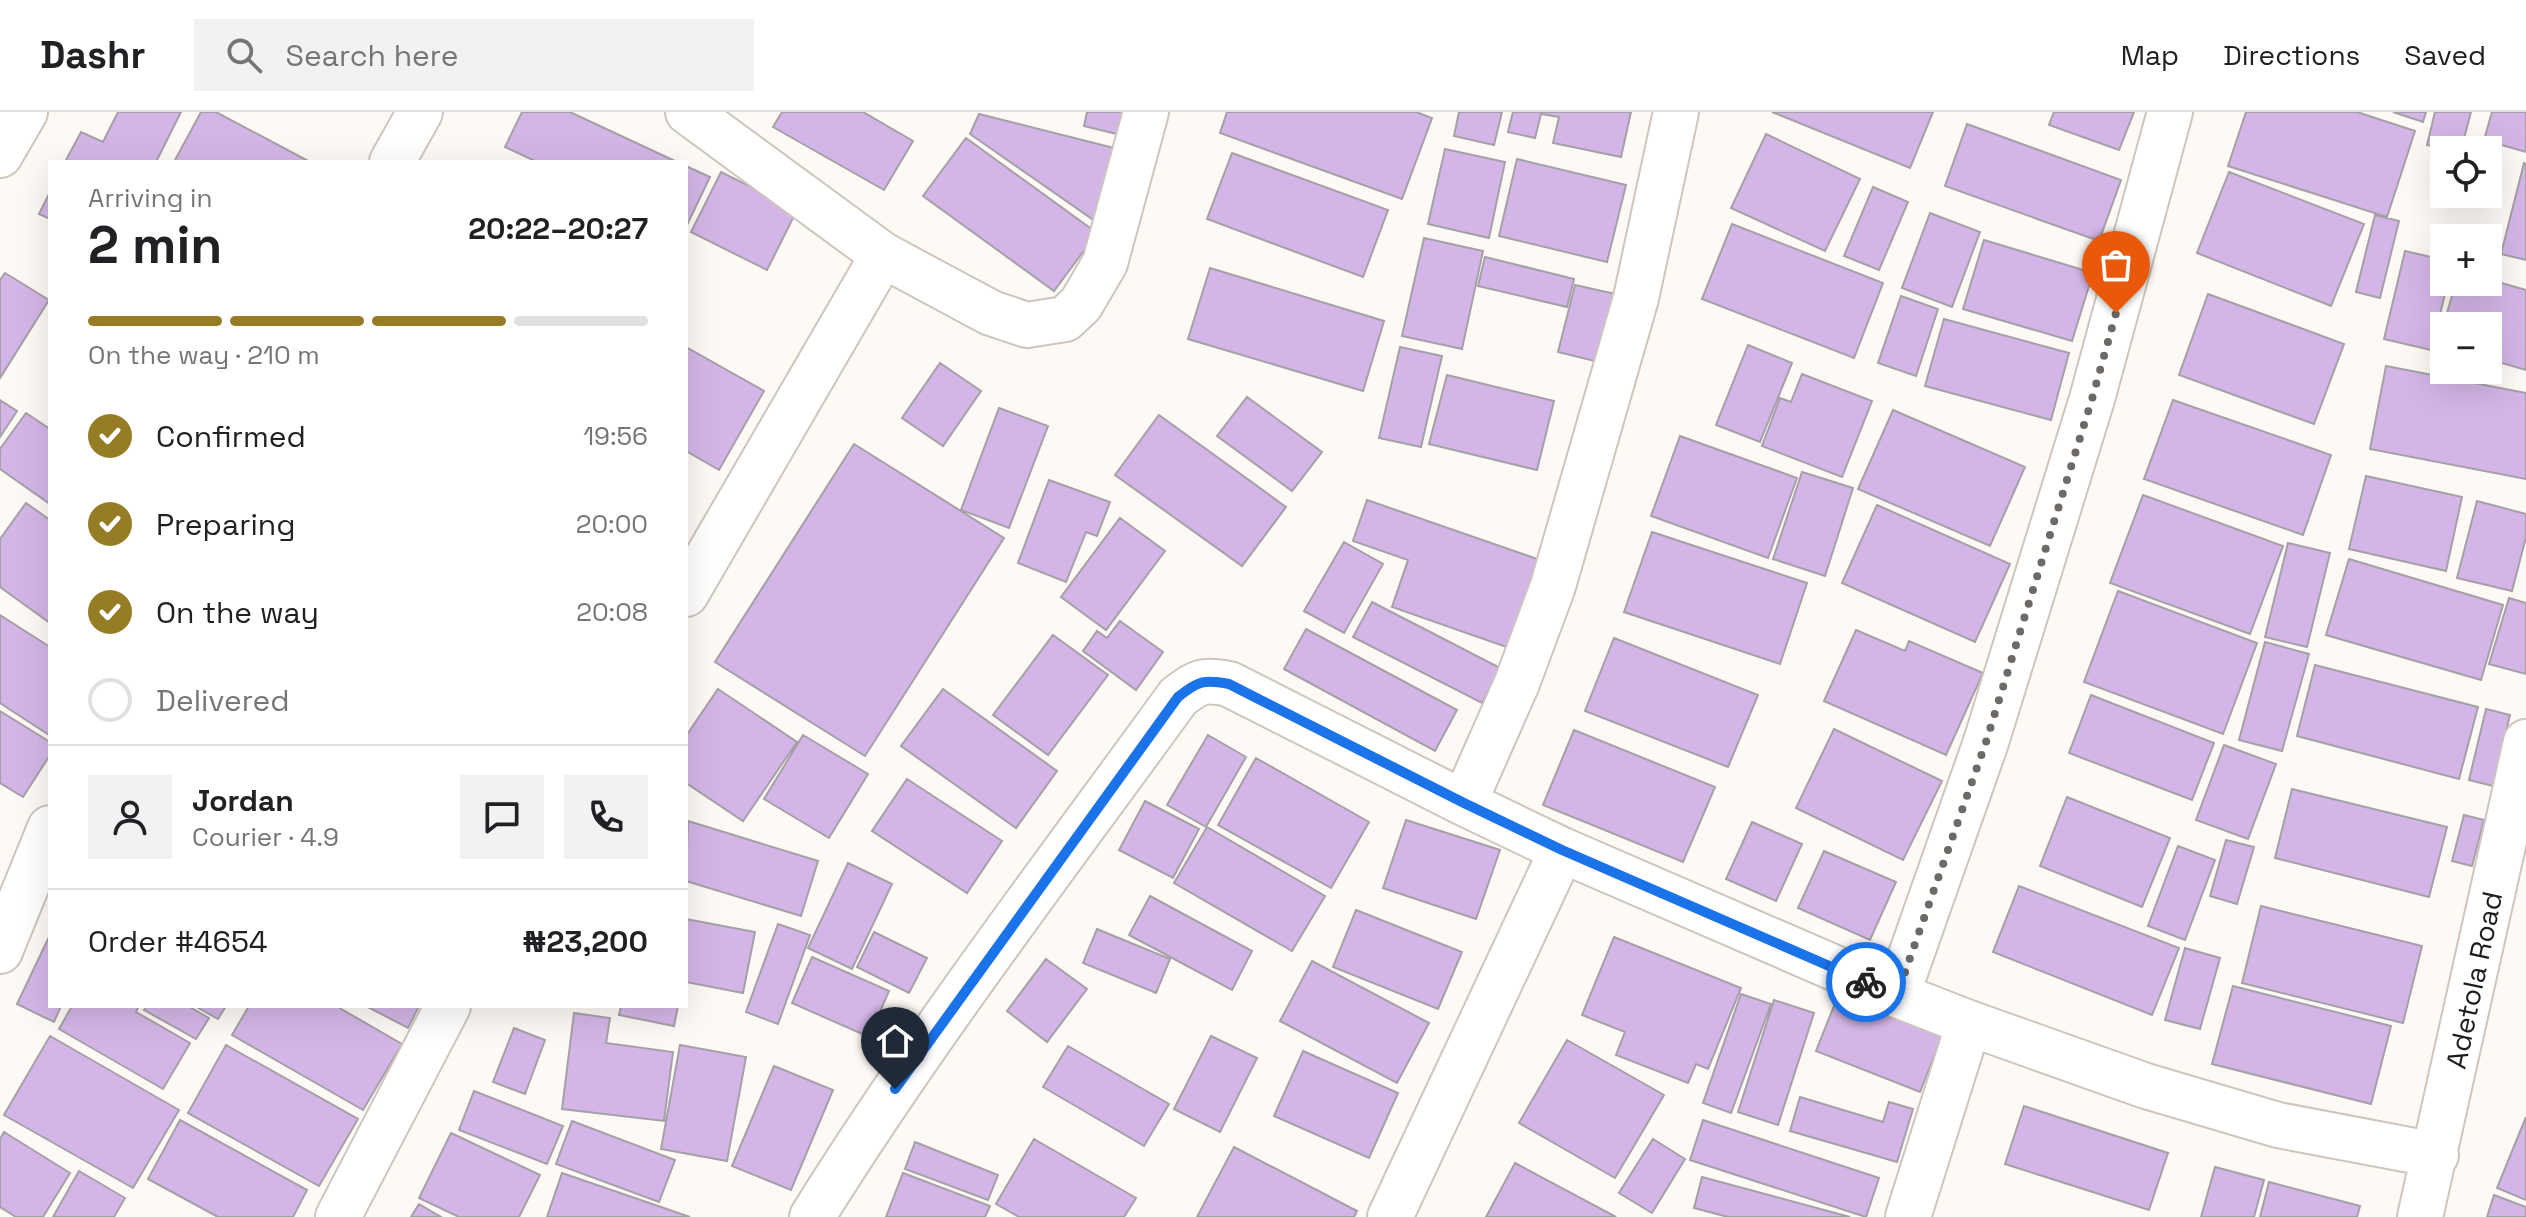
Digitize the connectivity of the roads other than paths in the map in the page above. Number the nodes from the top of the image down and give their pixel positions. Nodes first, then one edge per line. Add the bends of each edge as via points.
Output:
1 (25, 112) edge
2 (420, 112) edge
3 (688, 112) edge
4 (1146, 112) edge
5 (1676, 112) edge
6 (2170, 112) edge
7 (0, 155) edge
8 (393, 160) edge
9 (883, 255) junction
10 (688, 591) edge
11 (2526, 742) edge
12 (1464, 803) junction
13 (48, 833) edge
14 (1562, 850) junction
15 (0, 951) edge
16 (1897, 995) junction
17 (447, 1008) edge
18 (1969, 1023) junction
19 (2436, 1155) junction
20 (338, 1217) edge
21 (812, 1217) edge
22 (1390, 1217) edge
23 (1908, 1217) edge
24 (2420, 1217) edge

1 - 7 street
2 - 8 street
3 - 9 street
4 - 9 street via 1105,263 1081,304 1065,319 1027,325 991,313
5 - 12 street via 1636,298 1553,586
6 - 16 street via 2092,399 1991,728
9 - 10 street
11 - 19 street, Adetola Road
12 - 14 street
12 - 21 street via 1229,684 1194,684 1178,697 926,1045
13 - 15 street
14 - 16 street
14 - 22 street
16 - 18 street
17 - 20 street
18 - 19 street via 2146,1086 2278,1125
18 - 23 street
19 - 24 street, Adetola Road

